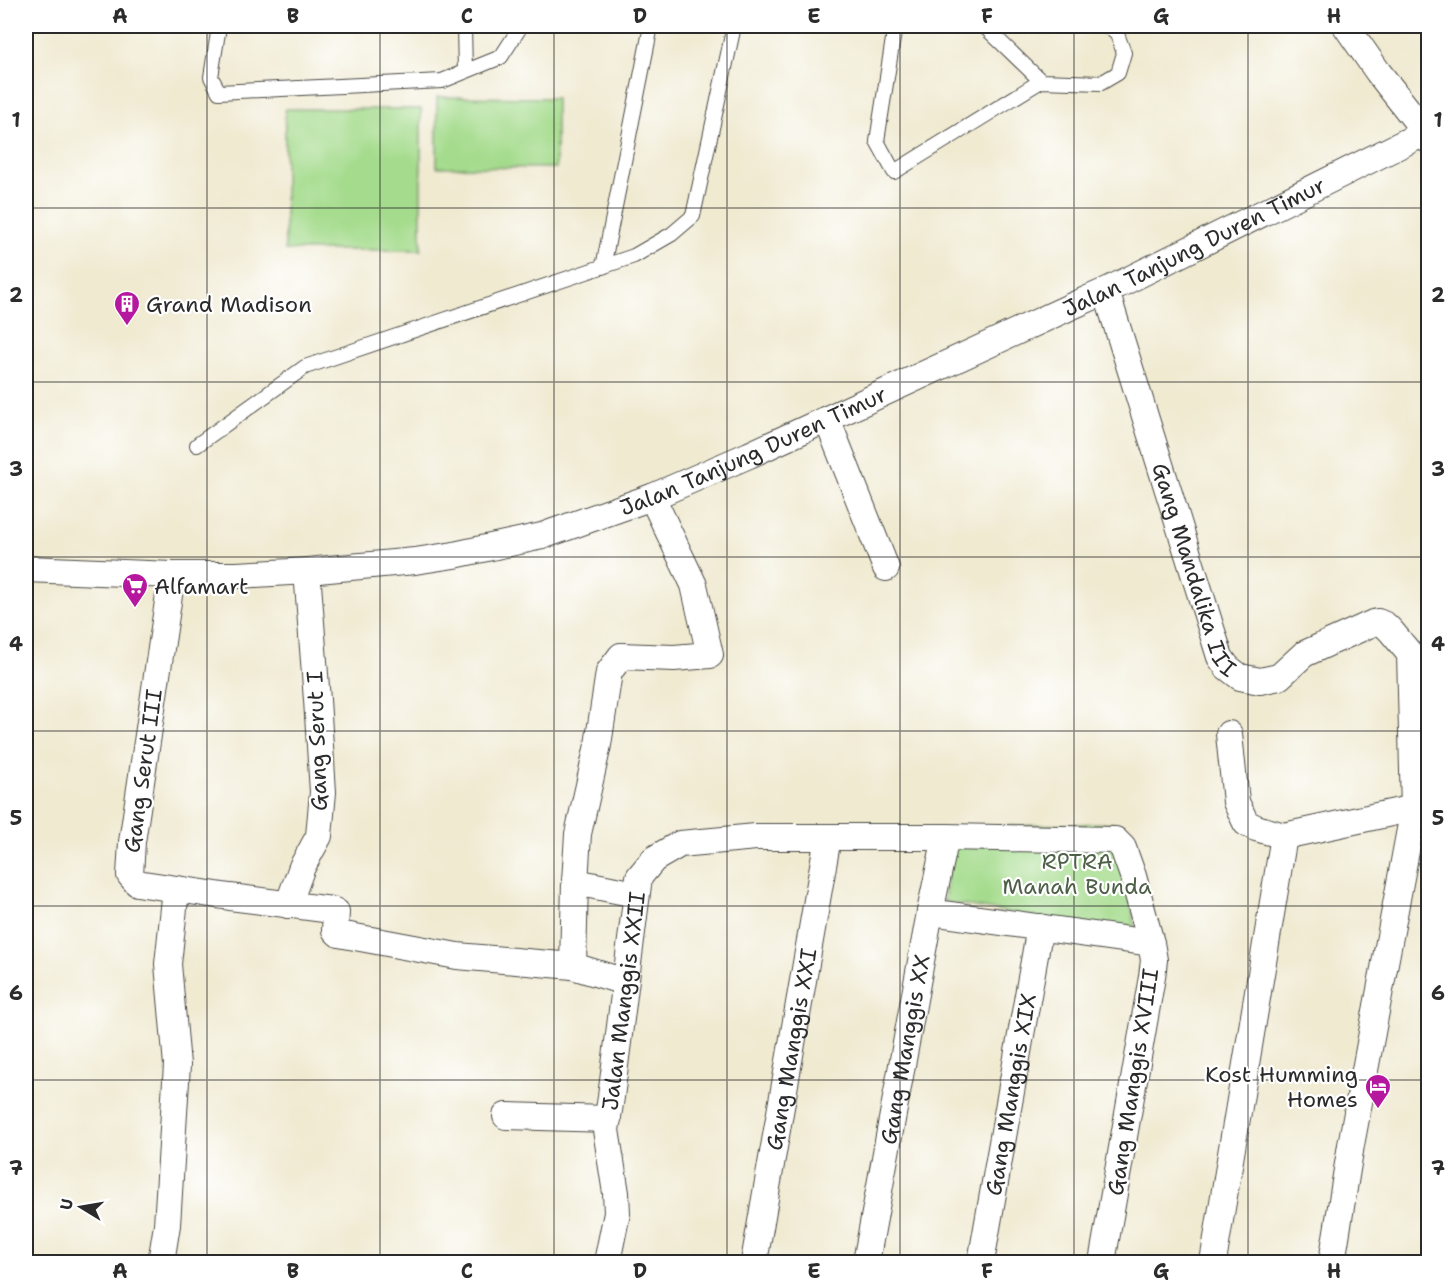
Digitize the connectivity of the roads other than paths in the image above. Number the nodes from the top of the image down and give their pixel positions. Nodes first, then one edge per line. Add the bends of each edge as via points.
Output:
1 (219, 26) edge
2 (464, 26) edge
3 (521, 26) edge
4 (651, 26) edge
5 (734, 26) edge
6 (896, 26) edge
7 (984, 26) edge
8 (1346, 26) edge
9 (1116, 28) edge
10 (465, 72) junction
11 (1041, 81) junction
12 (1427, 134) edge
13 (603, 267) junction
14 (1106, 291) junction
15 (827, 419) junction
16 (197, 445) dead end
17 (652, 498) junction
18 (26, 568) edge
19 (886, 568) dead end
20 (307, 571) junction
21 (172, 575) junction
22 (1419, 655) edge
23 (1229, 734) dead end
24 (1413, 807) junction
25 (1284, 836) junction
26 (828, 837) junction
27 (946, 837) junction
28 (575, 882) junction
29 (177, 889) junction
30 (636, 894) junction
31 (288, 905) junction
32 (930, 912) junction
33 (1040, 927) junction
34 (1151, 943) junction
35 (573, 966) junction
36 (625, 982) junction
37 (506, 1116) dead end
38 (608, 1119) junction
39 (162, 1263) edge
40 (607, 1263) edge
41 (754, 1263) edge
42 (866, 1263) edge
43 (981, 1263) edge
44 (1102, 1263) edge
45 (1213, 1263) edge
46 (1332, 1263) edge

1 - 10 lane via 212,77 219,92 442,81
2 - 10 lane
3 - 10 lane via 501,57
4 - 13 lane
5 - 13 lane via 693,216 672,234 634,256
6 - 11 lane via 878,141 894,172
7 - 11 lane
8 - 12 street
9 - 11 lane via 1124,53 1118,73 1101,83
12 - 14 street, Jalan Tanjung Duren Timur
13 - 16 lane via 305,367
14 - 15 street, Jalan Tanjung Duren Timur
14 - 22 street, Gang Mandalika III via 1220,657 1227,667 1240,677 1260,681 1278,677 1304,654 1378,622
15 - 17 street, Jalan Tanjung Duren Timur
15 - 19 street
17 - 20 street, Jalan Tanjung Duren Timur via 542,536 454,555
17 - 28 street via 694,585 710,655 621,656 609,672 578,834
18 - 21 street, Jalan Tanjung Duren Timur
20 - 21 street, Jalan Tanjung Duren Timur
20 - 31 street, Gang Serut I via 323,792 319,836
21 - 29 street, Gang Serut III via 130,875 137,883
22 - 24 street, Gang Mandalika III
23 - 25 street via 1236,802 1246,823
24 - 25 street
24 - 46 street, Gang Mandalika III
25 - 45 street
26 - 27 street, Jalan Manggis XXII
26 - 30 street, Jalan Manggis XXII via 756,837 680,844 654,859 639,877
26 - 41 street, Gang Manggis XXI
27 - 32 street, Gang Manggis XX
27 - 34 street, Jalan Manggis XXII via 1115,840 1123,848 1133,876
28 - 30 street
28 - 35 street
29 - 31 street, Gang Serut III
29 - 39 street via 168,963 177,1065 168,1225
30 - 36 street, Jalan Manggis XXII
31 - 35 street, Gang Serut III via 336,912 335,930 339,934 457,956
32 - 33 street, Gang Manggis XVIII
32 - 42 street, Gang Manggis XX
33 - 34 street, Gang Manggis XVIII
33 - 43 street, Gang Manggis XIX
34 - 44 street, Gang Manggis XVIII via 1152,977
35 - 36 street
36 - 38 street, Jalan Manggis XXII
37 - 38 street
38 - 40 street, Jalan Manggis XXII via 606,1130 617,1213

